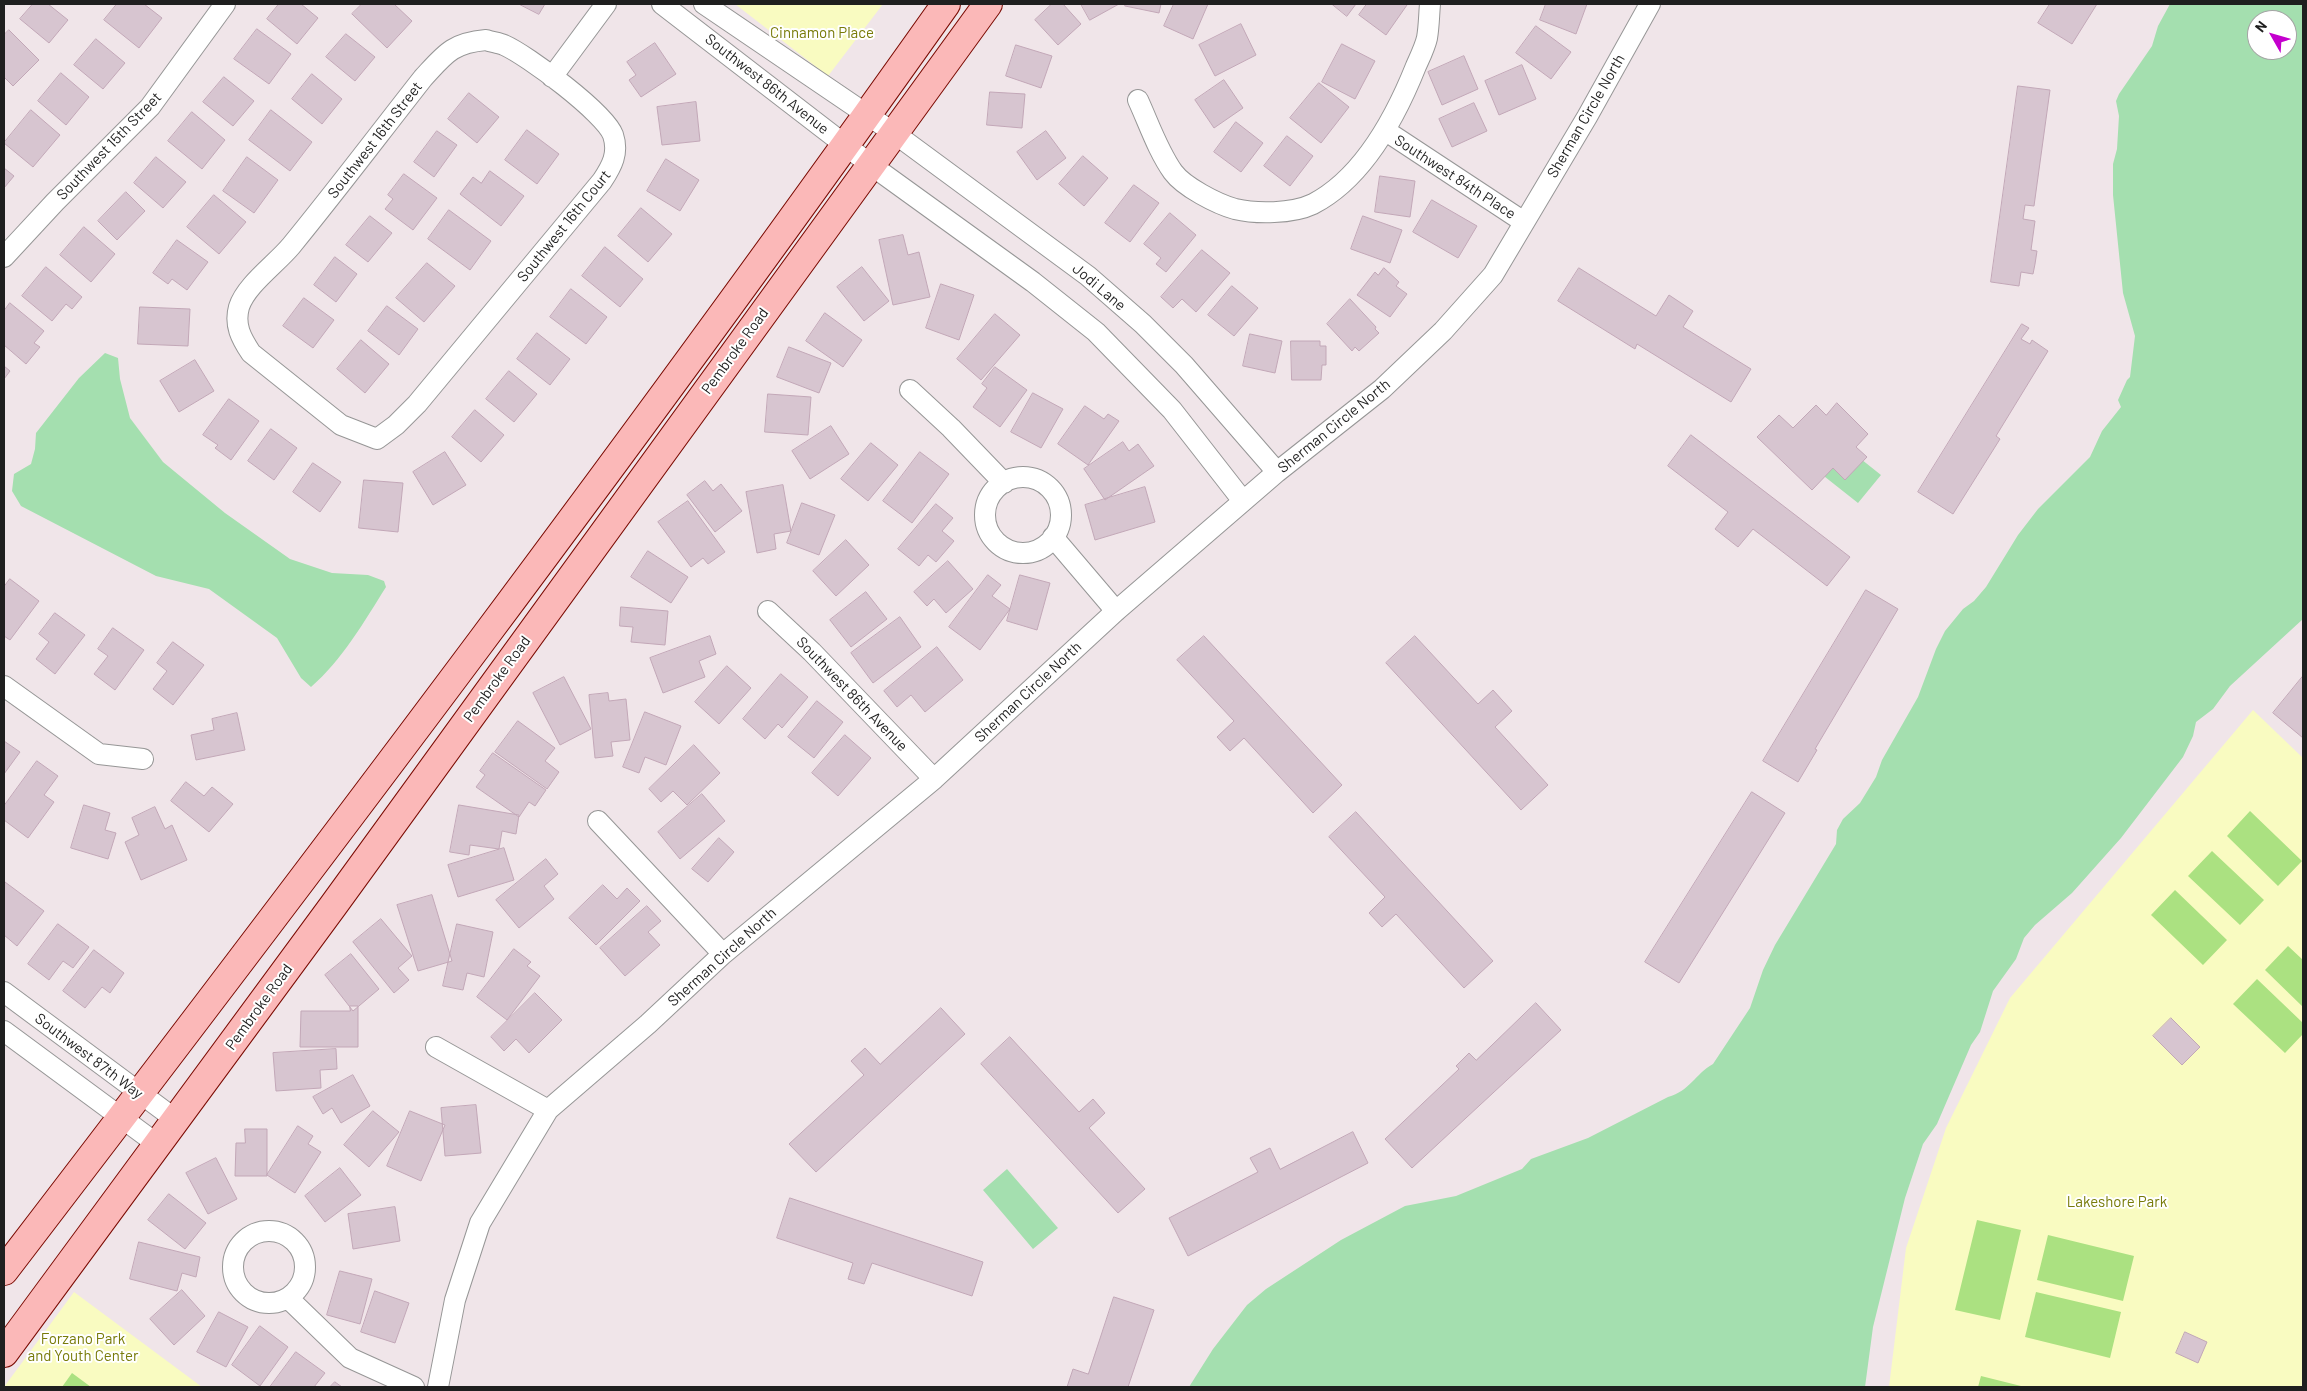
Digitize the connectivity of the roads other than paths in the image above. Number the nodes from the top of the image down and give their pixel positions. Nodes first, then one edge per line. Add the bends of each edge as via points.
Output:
1 (224, 4) edge
2 (606, 4) edge
3 (662, 4) edge
4 (704, 4) edge
5 (946, 4) edge
6 (988, 4) edge
7 (1430, 4) edge
8 (1650, 4) edge
9 (552, 77) junction
10 (1138, 100) dead end
11 (868, 114) junction
12 (1386, 131) junction
13 (894, 133) junction
14 (846, 144) junction
15 (871, 165) junction
16 (1524, 222) junction
17 (4, 258) edge
18 (910, 390) dead end
19 (377, 439) joint
20 (1277, 472) junction
21 (1004, 483) junction
22 (1243, 501) junction
23 (1054, 537) junction
24 (768, 611) dead end
25 (1116, 611) junction
26 (4, 686) edge
27 (143, 759) dead end
28 (934, 778) junction
29 (598, 821) dead end
30 (723, 954) junction
31 (4, 992) edge
32 (4, 1031) edge
33 (436, 1047) dead end
34 (140, 1093) junction
35 (548, 1110) junction
36 (121, 1117) junction
37 (175, 1119) junction
38 (157, 1144) junction
39 (4, 1271) edge
40 (288, 1298) dead end
41 (4, 1353) edge
42 (414, 1387) edge
43 (438, 1387) edge

1 - 17 street, Southwest 15th Street via 150,107
2 - 9 street
3 - 14 street, Southwest 86th Avenue
4 - 11 street, Southwest 86th Avenue
5 - 11 main road
6 - 13 main road, Pembroke Road
7 - 12 street via 1427,39
8 - 16 street, Sherman Circle North via 1587,118
9 - 19 street, Southwest 16th Court via 600,117 613,134 616,152 612,166 417,404
9 - 19 street, Southwest 16th Street via 505,45 486,40 453,47 423,78 289,248 239,305 236,323 251,353 341,424
10 - 12 street via 1174,173 1195,190 1224,206 1251,213 1276,212 1312,204 1342,184
11 - 13 street, Southwest 86th Avenue
11 - 14 main road
12 - 16 street, Southwest 84th Place
13 - 15 main road, Pembroke Road
13 - 20 street, Jodi Lane via 1088,276 1143,324 1184,365
14 - 15 street, Southwest 86th Avenue
14 - 34 main road via 476,648
15 - 22 street via 1033,282 1096,332 1172,410
15 - 37 main road, Pembroke Road
16 - 20 street, Sherman Circle North via 1493,275 1442,332 1382,389
18 - 21 street
20 - 22 street, Sherman Circle North
21 - 23 street via 1020,477 1033,478 1054,492 1060,502 1061,515
21 - 23 street via 990,498 986,510 989,529 999,544 1010,550 1034,551
22 - 25 street, Sherman Circle North
23 - 25 street
24 - 28 street, Southwest 86th Avenue
25 - 28 street, Sherman Circle North
26 - 27 street via 99,754
28 - 30 street, Sherman Circle North
29 - 30 street
30 - 35 street, Sherman Circle North
31 - 34 street, Southwest 87th Way
32 - 36 street, Southwest 87th Way
33 - 35 street
34 - 36 main road
34 - 37 street, Southwest 87th Way
35 - 43 street, Sherman Circle North via 480,1223 455,1300
36 - 38 street, Southwest 87th Way
36 - 39 main road
37 - 38 main road, Pembroke Road
38 - 41 main road, Pembroke Road
40 - 42 street via 350,1358

